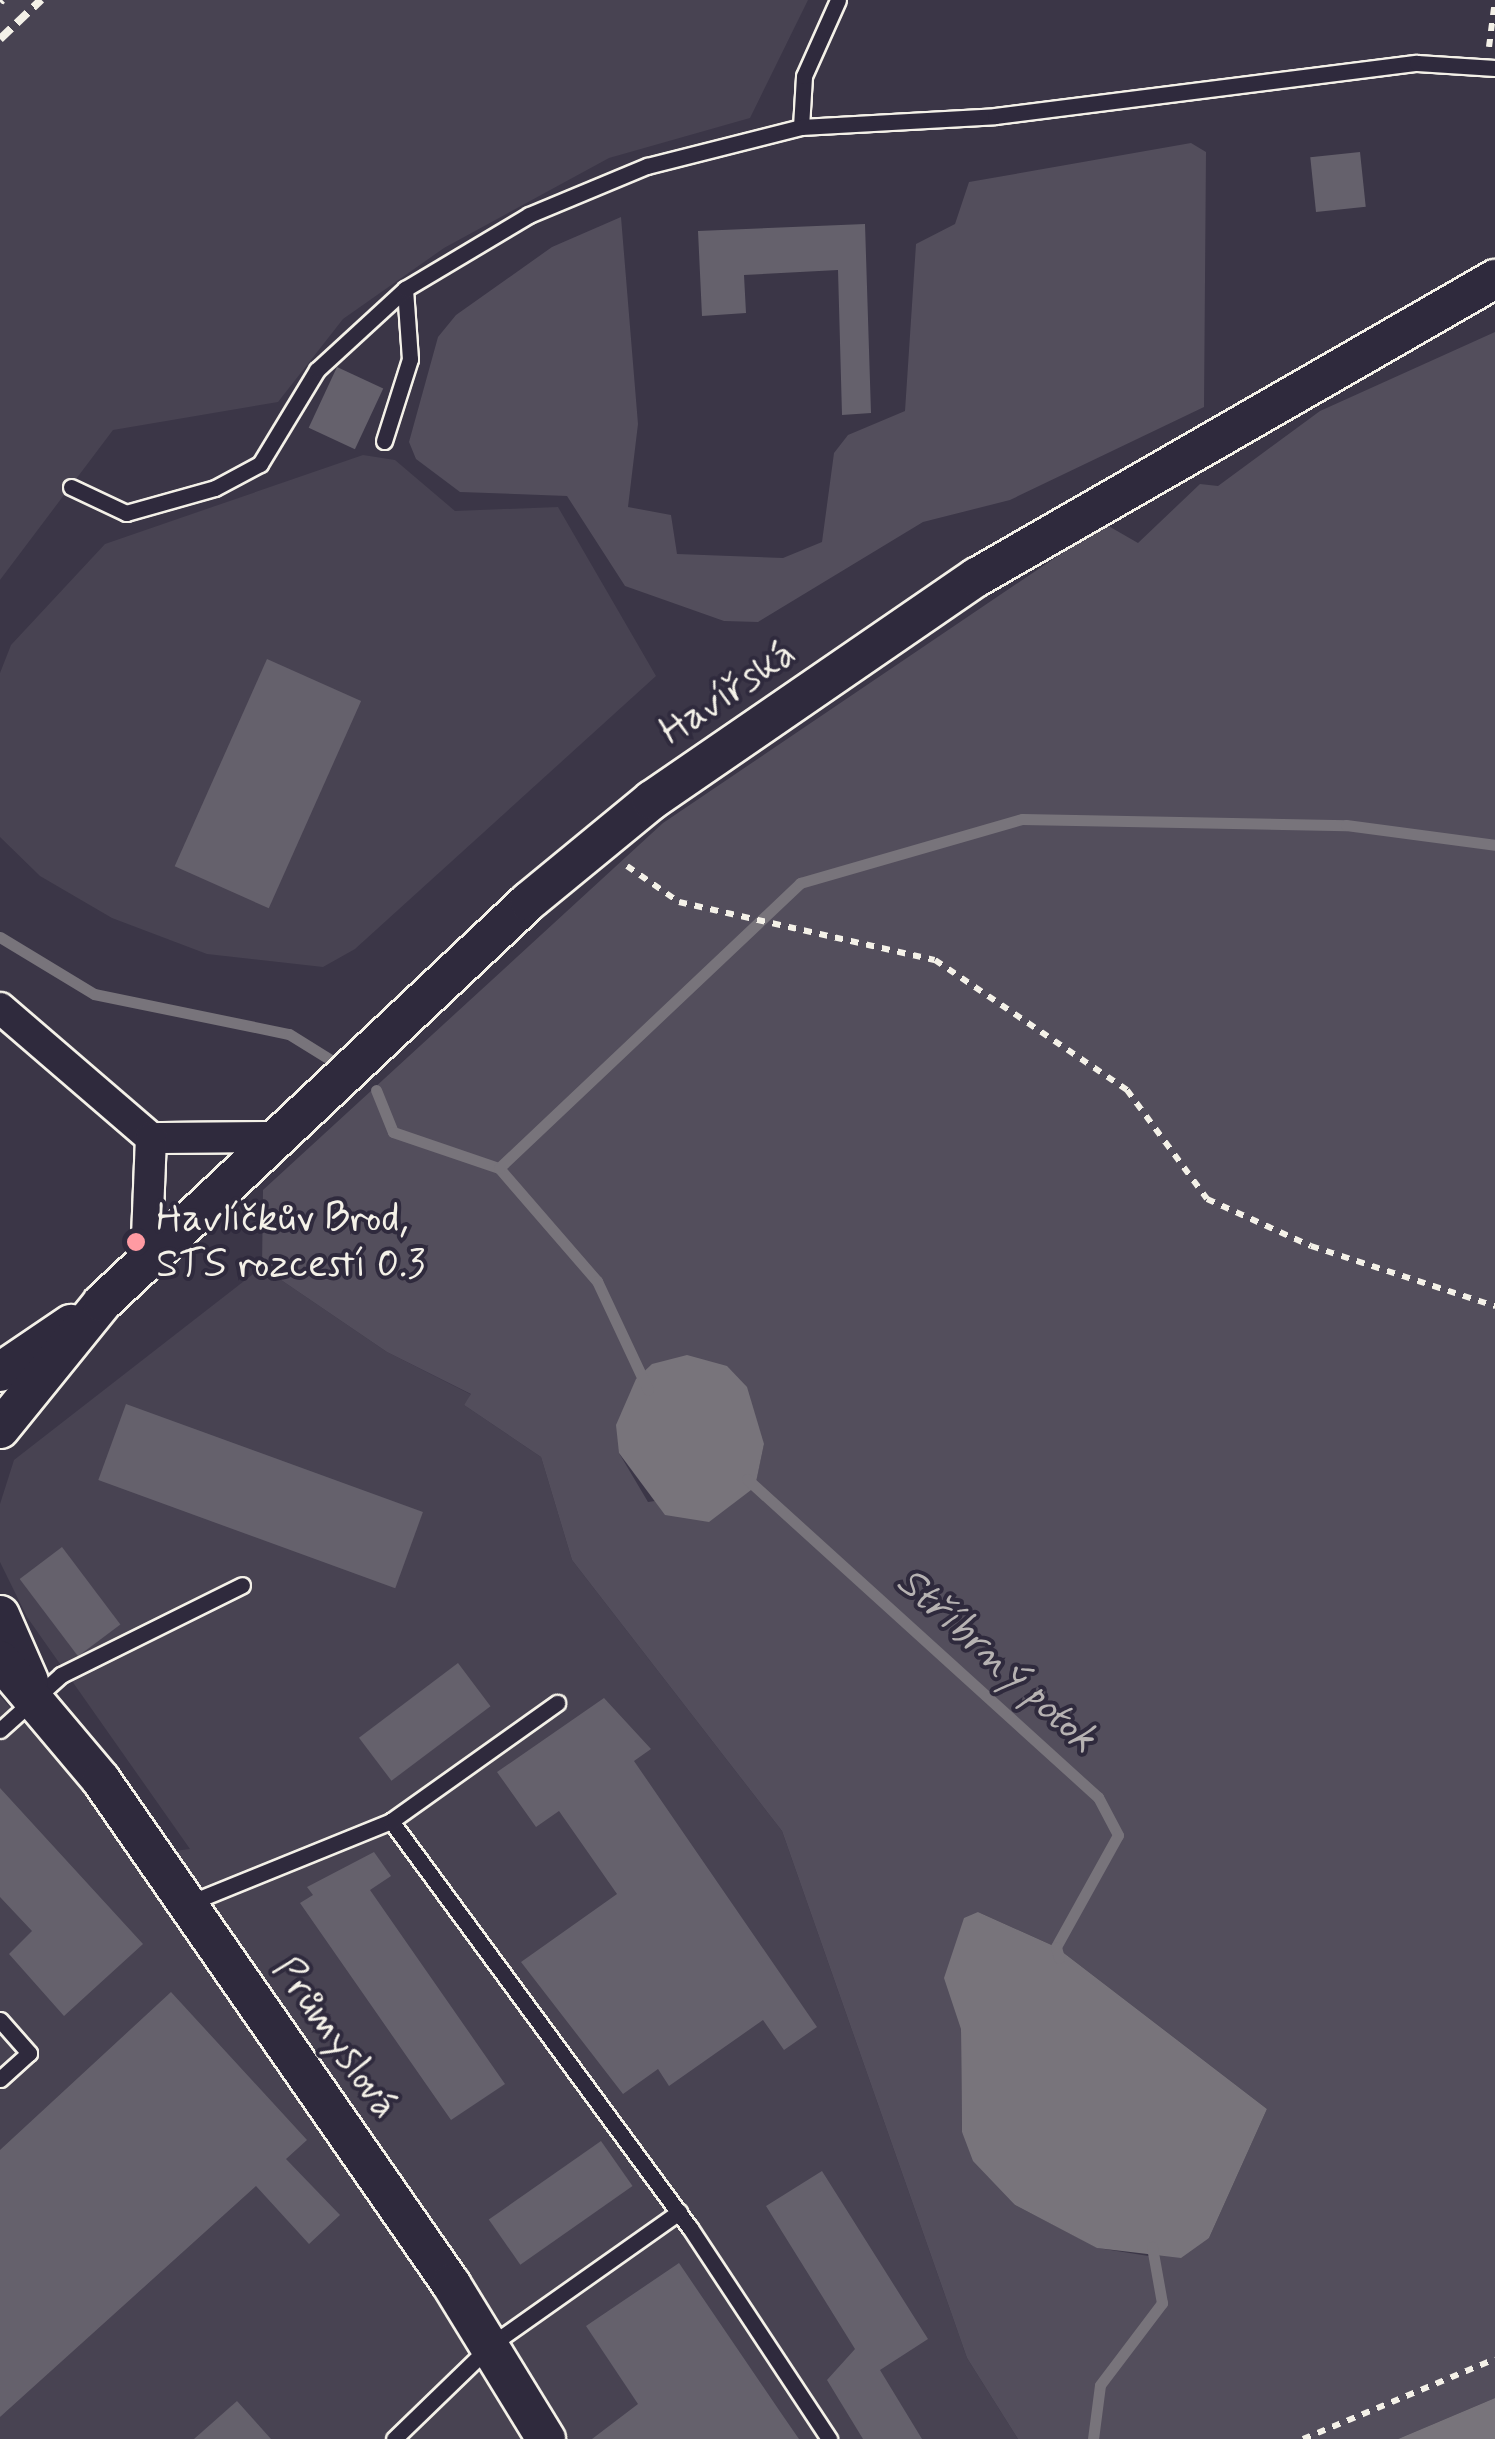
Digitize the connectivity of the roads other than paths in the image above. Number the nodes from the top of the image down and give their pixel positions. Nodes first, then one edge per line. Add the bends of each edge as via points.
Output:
1 (838, 0) edge
2 (1490, 68) edge
3 (801, 127) junction
4 (1495, 279) edge
5 (405, 289) junction
6 (384, 441) dead end
7 (72, 487) dead end
8 (0, 1008) edge
9 (277, 1137) junction
10 (151, 1138) junction
11 (146, 1262) junction
12 (102, 1303) junction
13 (0, 1372) edge
14 (0, 1429) edge
15 (242, 1585) dead end
16 (0, 1615) edge
17 (0, 1660) edge
18 (36, 1697) junction
19 (557, 1703) dead end
20 (0, 1730) edge
21 (391, 1821) junction
22 (187, 1904) junction
23 (0, 2020) edge
24 (0, 2079) edge
25 (679, 2212) junction
26 (492, 2344) junction
27 (394, 2439) edge
28 (546, 2439) edge
29 (829, 2439) edge

1 - 3 lane via 804,76
2 - 3 lane via 1417,62 995,116
3 - 5 lane via 647,166 529,216
4 - 9 street, Havířská via 978,577 599,844
5 - 6 lane via 410,360
5 - 7 lane via 317,370 260,464 215,488 126,514
8 - 10 street
9 - 10 street
9 - 11 street, Havířská
10 - 11 street
11 - 12 street, Havířská
12 - 13 street, Havířská
12 - 14 street, Havířská
15 - 18 lane via 61,1675
16 - 18 street, Průmyslová
17 - 18 street, Průmyslová
18 - 20 lane
18 - 22 street, Průmyslová
19 - 21 lane
21 - 22 lane
21 - 25 lane
22 - 26 street, Průmyslová
23 - 24 lane via 29,2053
25 - 26 lane
25 - 29 lane
26 - 27 lane
26 - 28 street, Průmyslová

